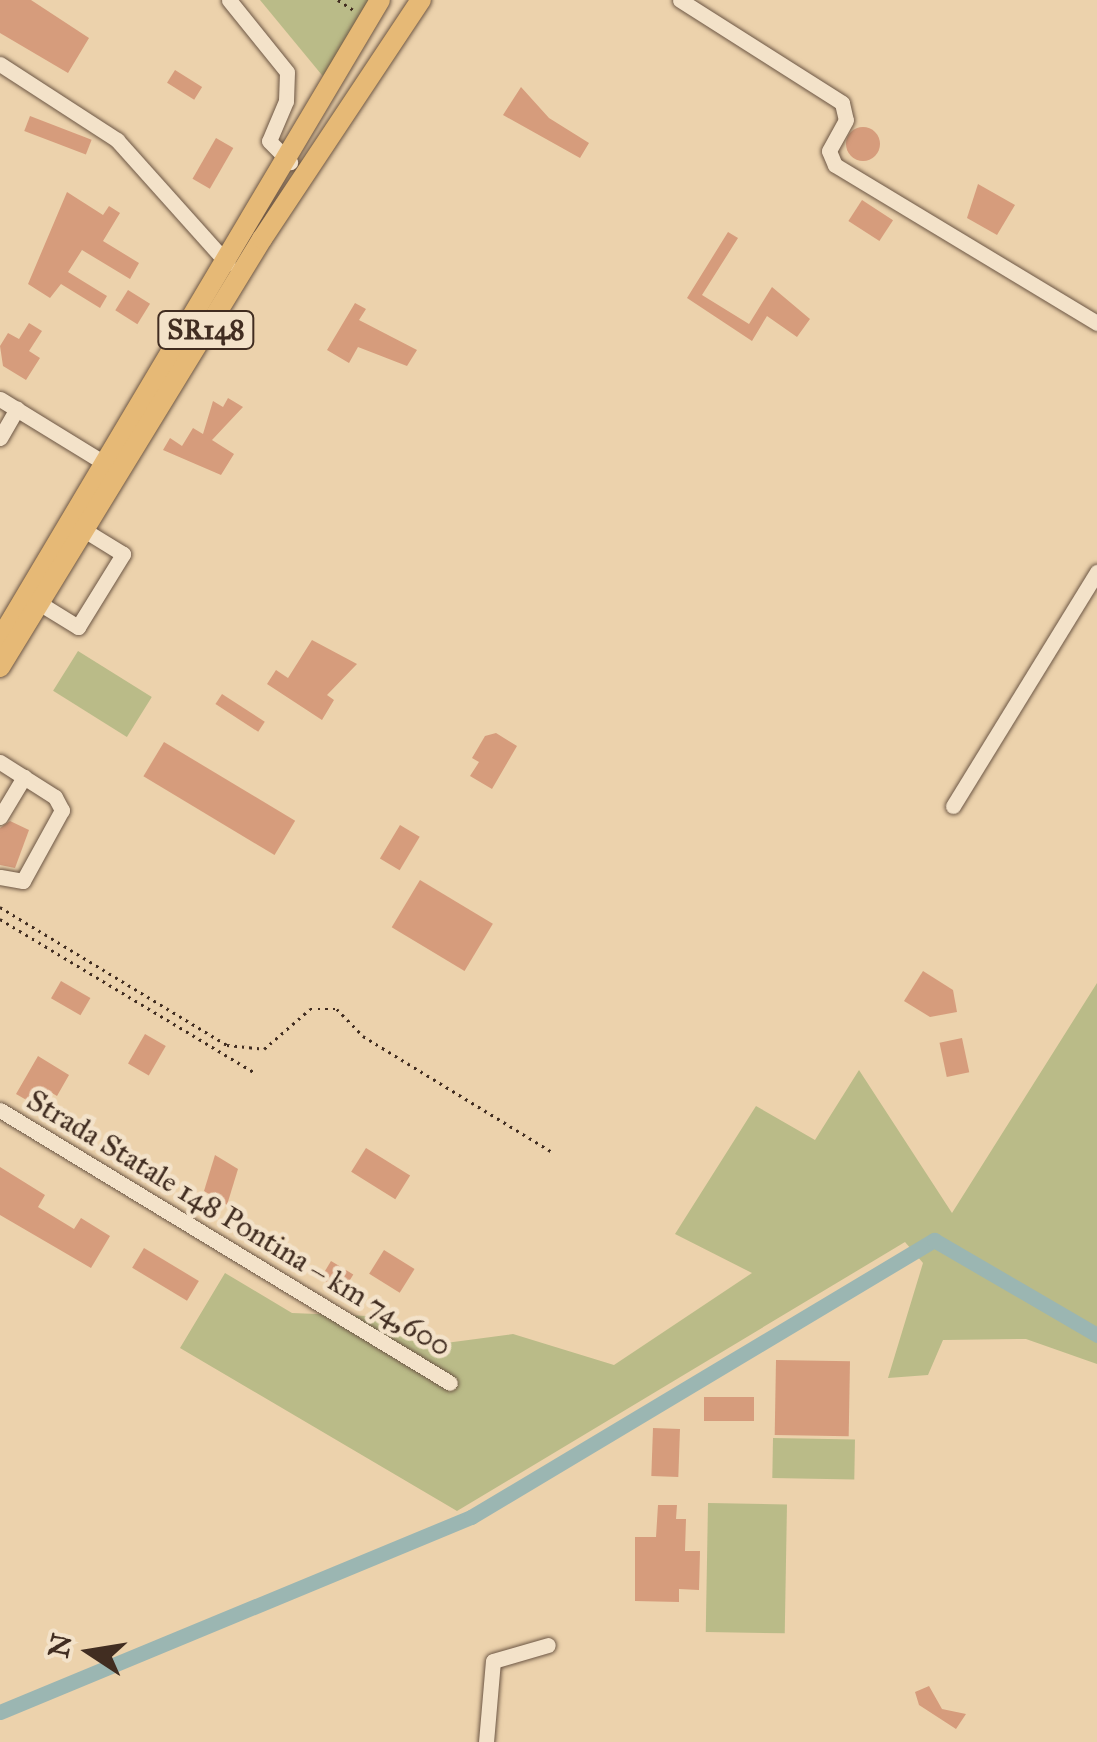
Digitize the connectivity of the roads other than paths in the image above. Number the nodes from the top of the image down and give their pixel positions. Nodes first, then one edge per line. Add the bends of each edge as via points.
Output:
1 (229, 0) edge
2 (380, 0) edge
3 (422, 0) edge
4 (680, 0) edge
5 (0, 64) edge
6 (290, 162) junction
7 (228, 264) junction
8 (1097, 323) edge
9 (0, 399) edge
10 (17, 409) junction
11 (0, 438) edge
12 (106, 464) junction
13 (84, 530) junction
14 (1097, 572) edge
15 (40, 603) junction
16 (0, 639) edge
17 (0, 667) edge
18 (0, 762) edge
19 (24, 777) junction
20 (954, 806) dead end
21 (0, 817) edge
22 (0, 878) edge
23 (0, 1110) edge
24 (450, 1383) dead end
25 (548, 1645) dead end
26 (486, 1742) edge

1 - 6 street via 287,72 286,101 268,141
2 - 6 main road, SR148
3 - 13 main road, SR148 via 272,224
4 - 8 street via 842,103 846,120 829,150 835,165
5 - 7 street via 117,140
6 - 7 main road, SR148
7 - 12 main road, SR148
9 - 10 street
10 - 11 street
10 - 12 street
12 - 16 main road, SR148
13 - 15 main road, SR148
13 - 15 street via 123,554 78,627
14 - 20 street
15 - 17 main road, SR148
18 - 19 street
19 - 21 street
19 - 22 street via 55,797 61,815 23,881
23 - 24 street, Strada Statale 148 Pontina – km 74,600
25 - 26 street via 494,1661

